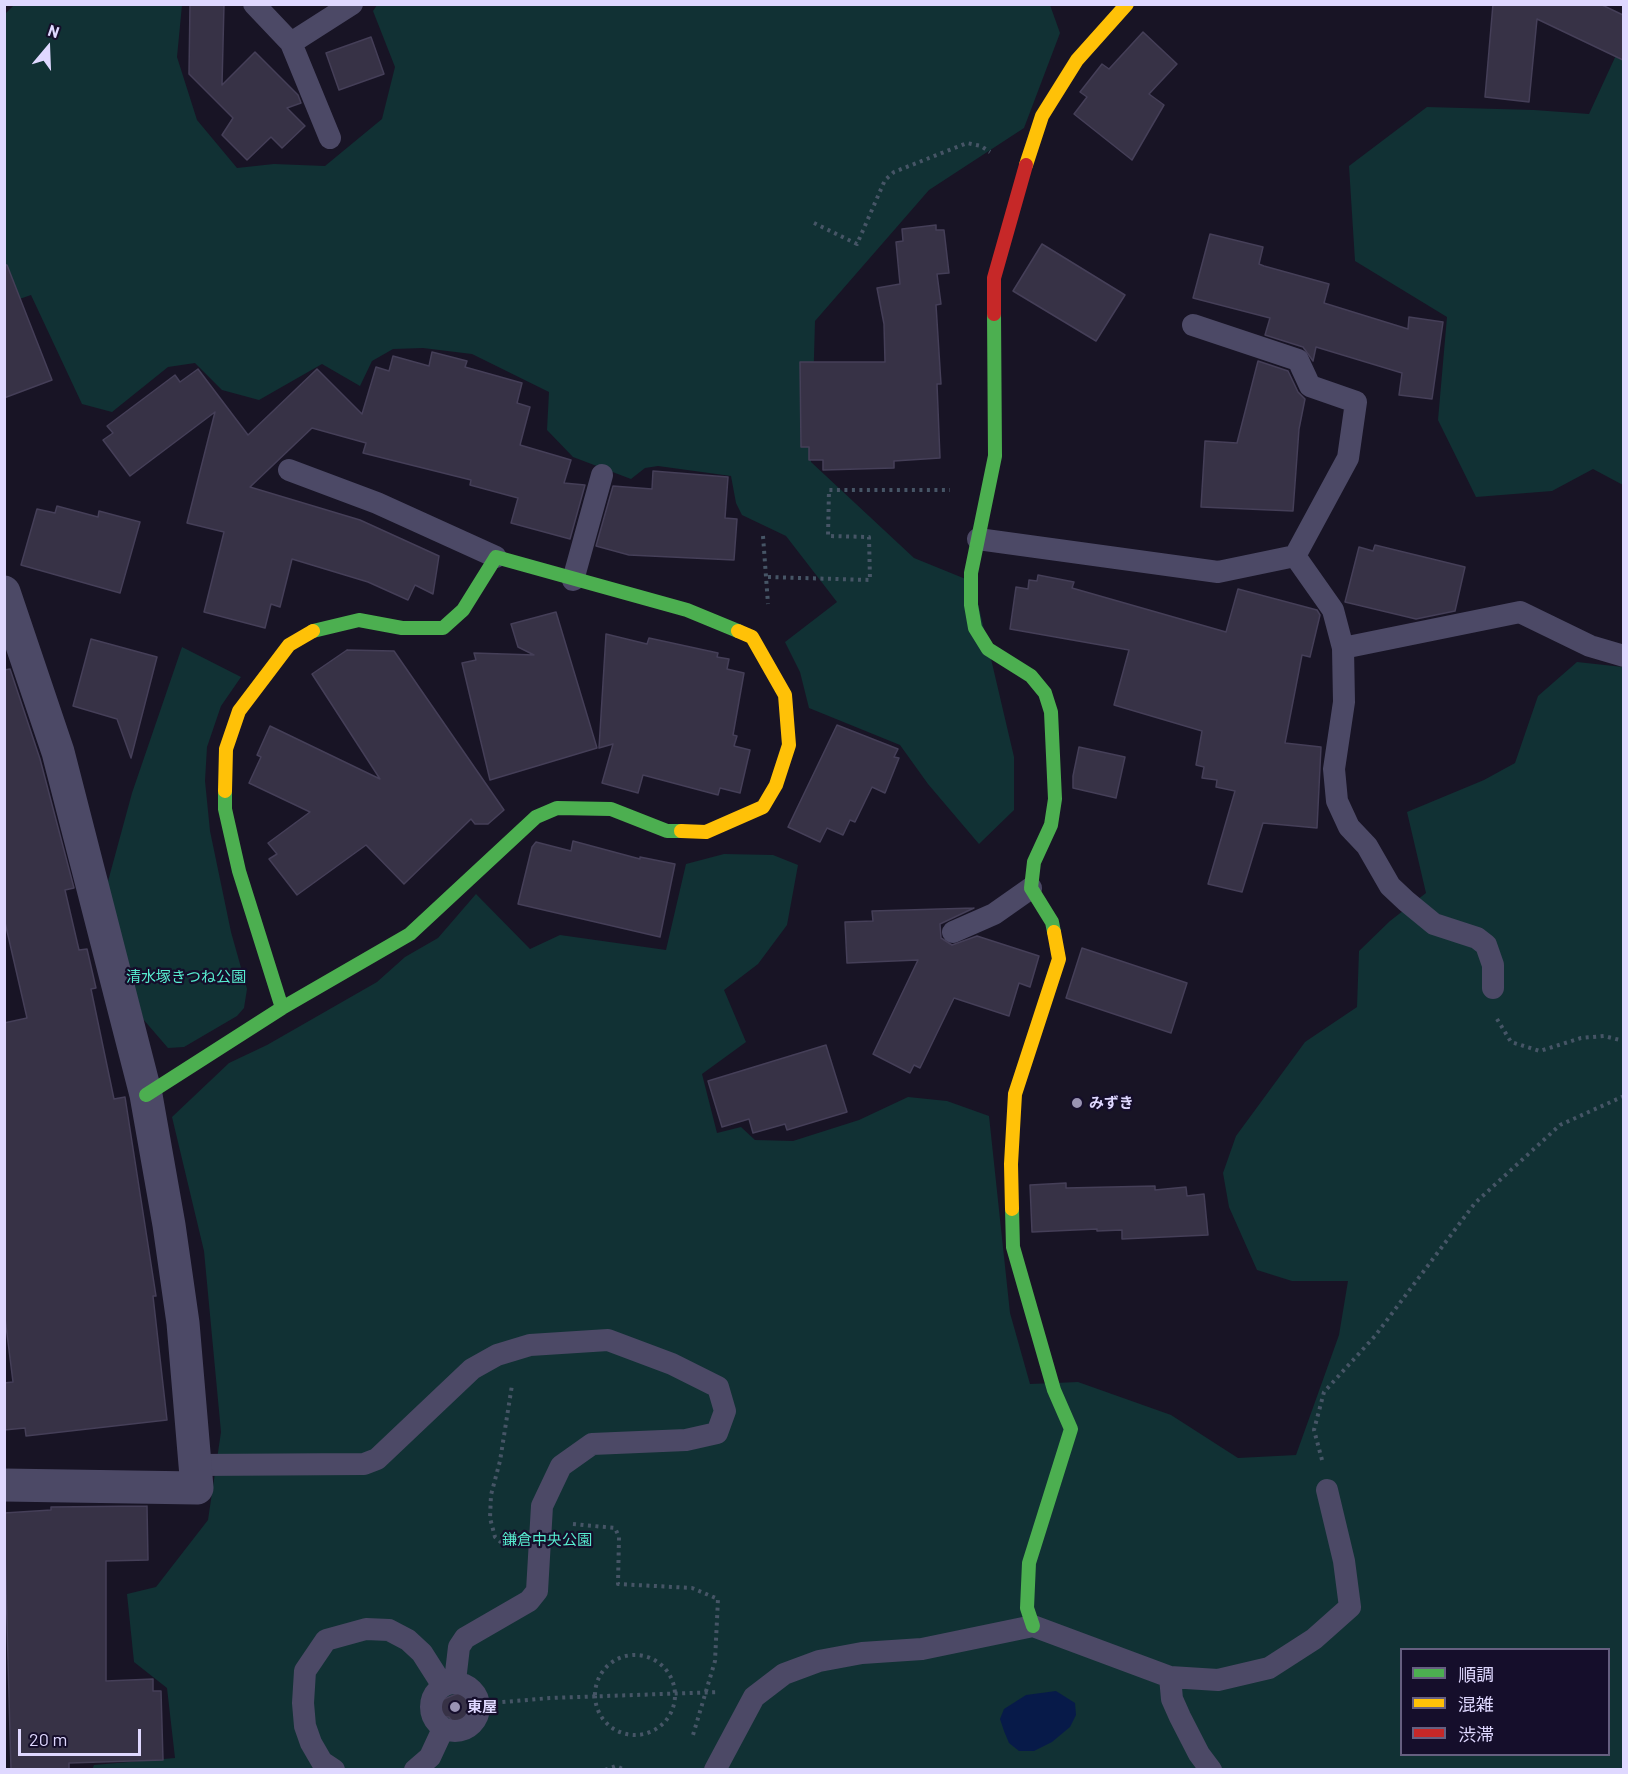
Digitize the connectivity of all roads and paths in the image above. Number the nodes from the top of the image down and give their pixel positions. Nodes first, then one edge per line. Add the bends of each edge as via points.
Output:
1 (254, 4) edge
2 (352, 4) edge
3 (1127, 4) edge
4 (291, 43) junction
5 (330, 138) dead end
6 (992, 160) dead end
7 (814, 223) dead end
8 (1193, 325) dead end
9 (289, 470) dead end
10 (602, 475) dead end
11 (988, 490) junction
12 (763, 536) dead end
13 (978, 539) junction
14 (1294, 556) junction
15 (496, 557) junction
16 (768, 577) junction
17 (573, 580) junction
18 (4, 592) edge
19 (10, 626) edge
20 (752, 638) junction
21 (1343, 648) junction
22 (1623, 656) edge
23 (1031, 888) junction
24 (953, 932) dead end
25 (1493, 988) joint
26 (282, 1008) junction
27 (1623, 1041) edge
28 (146, 1095) junction
29 (1623, 1096) edge
30 (519, 1349) junction
31 (196, 1465) junction
32 (4, 1485) edge
33 (1327, 1490) joint
34 (541, 1520) junction
35 (576, 1524) dead end
36 (1033, 1626) junction
37 (1170, 1677) junction
38 (449, 1683) junction
39 (708, 1692) junction
40 (675, 1693) junction
41 (594, 1697) junction
42 (754, 1697) junction
43 (480, 1704) junction
44 (443, 1729) junction
45 (693, 1736) dead end
46 (334, 1770) edge
47 (415, 1770) edge
48 (605, 1770) edge
49 (626, 1770) edge
50 (715, 1770) edge
51 (1211, 1770) edge

1 - 4 lane
2 - 4 lane
3 - 11 street via 1077,60 1042,116 1014,199 994,278 995,456
4 - 5 lane
6 - 7 path via 989,150 967,143 894,172 885,180 857,244
8 - 14 lane via 1298,360 1310,386 1356,402 1348,458
9 - 15 lane via 377,503
10 - 17 lane
11 - 13 street
11 - 16 path via 829,490 828,537 869,537 870,580
12 - 16 path
13 - 14 lane via 1218,572
13 - 23 street via 971,573 975,627 988,649 1031,676 1045,693 1051,712 1055,799 1051,825 1034,862
14 - 21 lane via 1333,610
15 - 17 street
15 - 26 street via 463,610 443,628 402,628 359,620 318,628 289,645 239,711 226,749 225,808 239,871
16 - 20 path via 769,603
17 - 20 street via 687,610
18 - 19 street
19 - 28 street via 58,752
20 - 26 street via 785,695 789,745 776,785 763,807 705,831 667,831 611,809 557,808 547,812 536,817 410,934
21 - 22 lane via 1520,612 1590,646
21 - 25 lane via 1344,702 1334,769 1337,801 1349,827 1367,846 1390,886 1434,924 1477,938 1486,945 1493,965
23 - 24 lane via 994,914
23 - 36 street via 1052,922 1059,959 1015,1094 1011,1164 1013,1247 1054,1390 1071,1429 1029,1563 1027,1608
25 - 27 path via 1495,1014 1501,1029 1511,1042 1525,1048 1540,1051 1581,1038 1604,1036
26 - 28 street
28 - 31 street via 170,1225
29 - 33 path via 1560,1125 1475,1203 1375,1336 1324,1392 1314,1430
30 - 31 lane via 497,1355 472,1369 377,1459 364,1464
30 - 34 path via 490,1518 495,1537 503,1544 515,1538 526,1525
30 - 34 lane via 608,1340 672,1364 718,1387 725,1412 717,1433 686,1440 592,1444 561,1466 542,1506
31 - 32 street via 197,1488
33 - 37 lane via 1350,1607 1314,1639 1269,1668 1218,1680
34 - 38 lane via 537,1591 530,1601 465,1638
35 - 39 path via 615,1528 619,1537 618,1584 692,1588 718,1599 715,1661
36 - 37 lane
36 - 42 lane via 922,1649 819,1661 784,1674
37 - 51 lane via 1172,1699
38 - 43 lane via 467,1685 476,1692
38 - 44 lane via 433,1694 431,1711
38 - 46 lane via 408,1640 389,1630 366,1629 326,1640 305,1671 303,1703 311,1743 322,1762
39 - 40 path
39 - 42 path
39 - 45 path
40 - 41 path
40 - 41 path via 665,1722 651,1733 635,1735 614,1730 603,1719
40 - 41 path via 667,1671 652,1659 627,1654 600,1673
41 - 43 path
42 - 50 lane
43 - 44 lane via 473,1724 456,1732
44 - 47 lane via 430,1756
48 - 49 path via 616,1766

